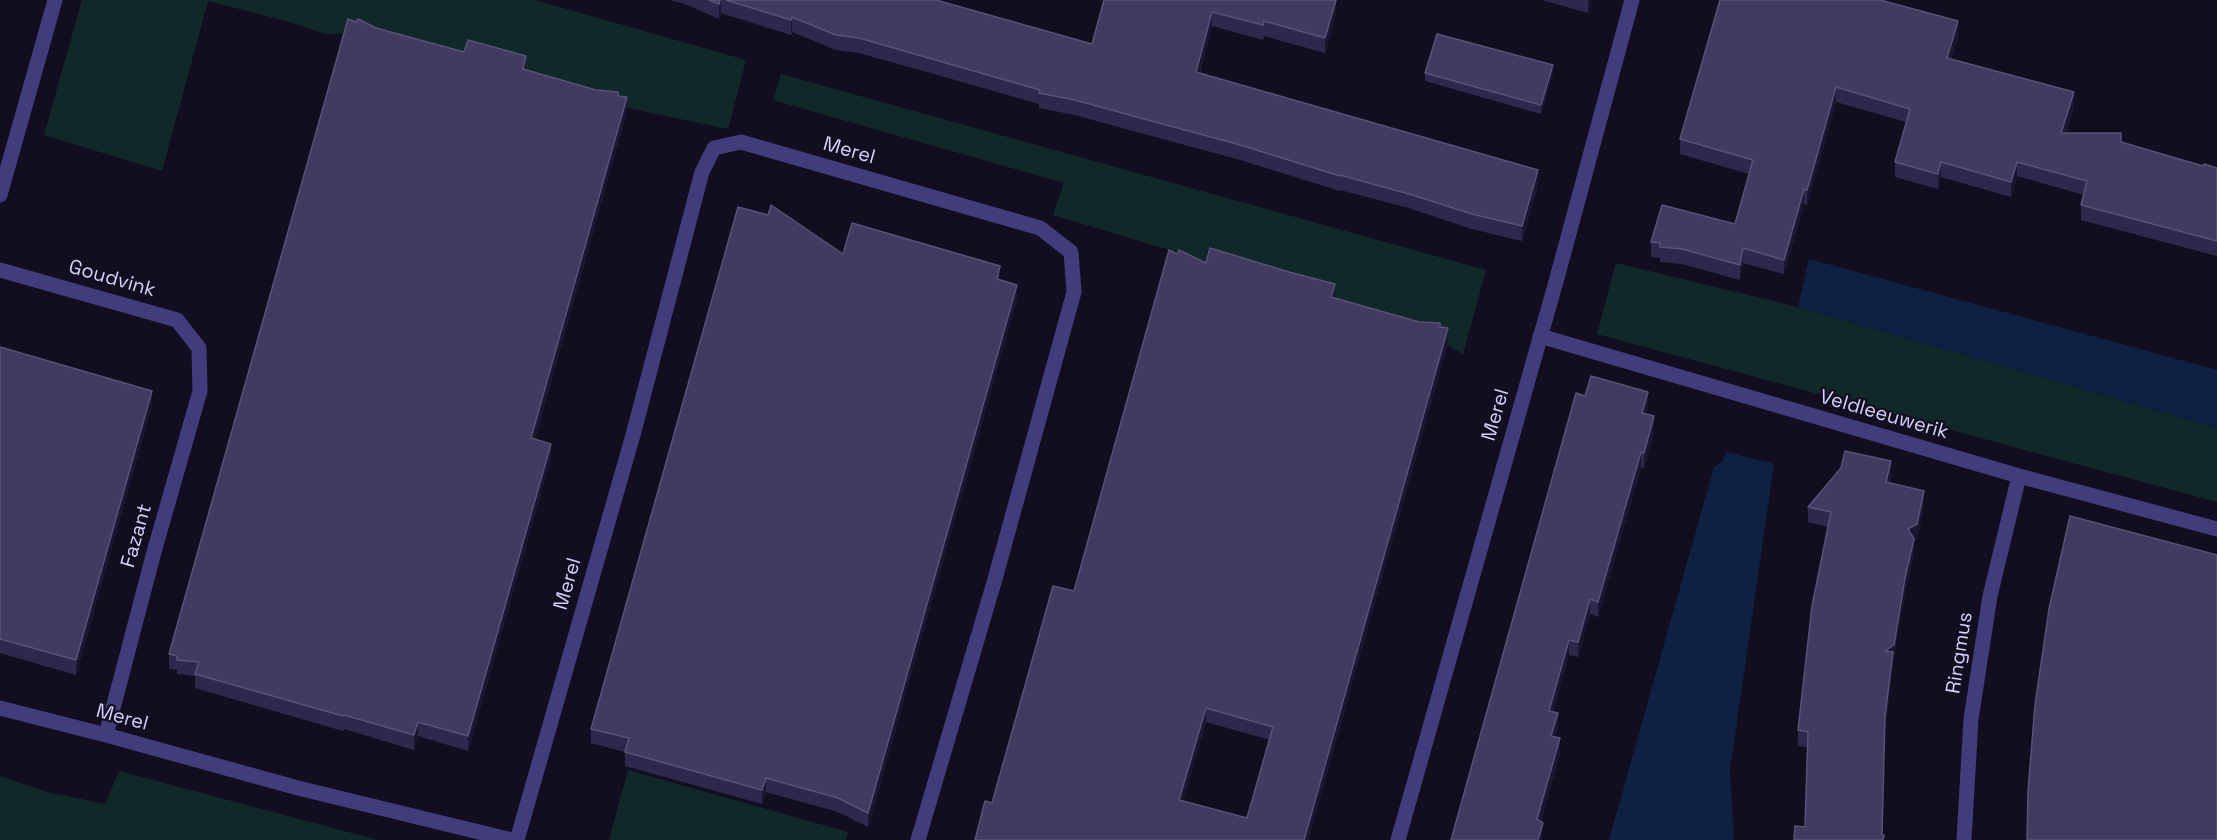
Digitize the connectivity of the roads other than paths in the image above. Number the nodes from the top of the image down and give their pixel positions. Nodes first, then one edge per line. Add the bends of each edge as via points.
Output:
1 (54, 0) edge
2 (1632, 0) edge
3 (0, 195) edge
4 (0, 270) edge
5 (1540, 336) junction
6 (200, 348) joint
7 (2019, 476) junction
8 (2217, 529) edge
9 (0, 708) edge
10 (106, 735) junction
11 (515, 840) edge
12 (918, 840) edge
13 (1398, 840) edge
14 (1964, 840) edge

1 - 3 street
2 - 5 street, Merel
4 - 6 street, Goudvink via 177,320
5 - 7 street, Veldleeuwerik
5 - 13 street, Merel
6 - 10 street, Fazant via 200,391
7 - 8 street, Veldleeuwerik
7 - 14 street, Ringmus via 1990,596 1972,708
9 - 10 street, Merel
10 - 11 street, Merel via 298,788
11 - 12 street, Merel via 633,435 702,172 714,148 741,142 1040,228 1071,252 1074,292

